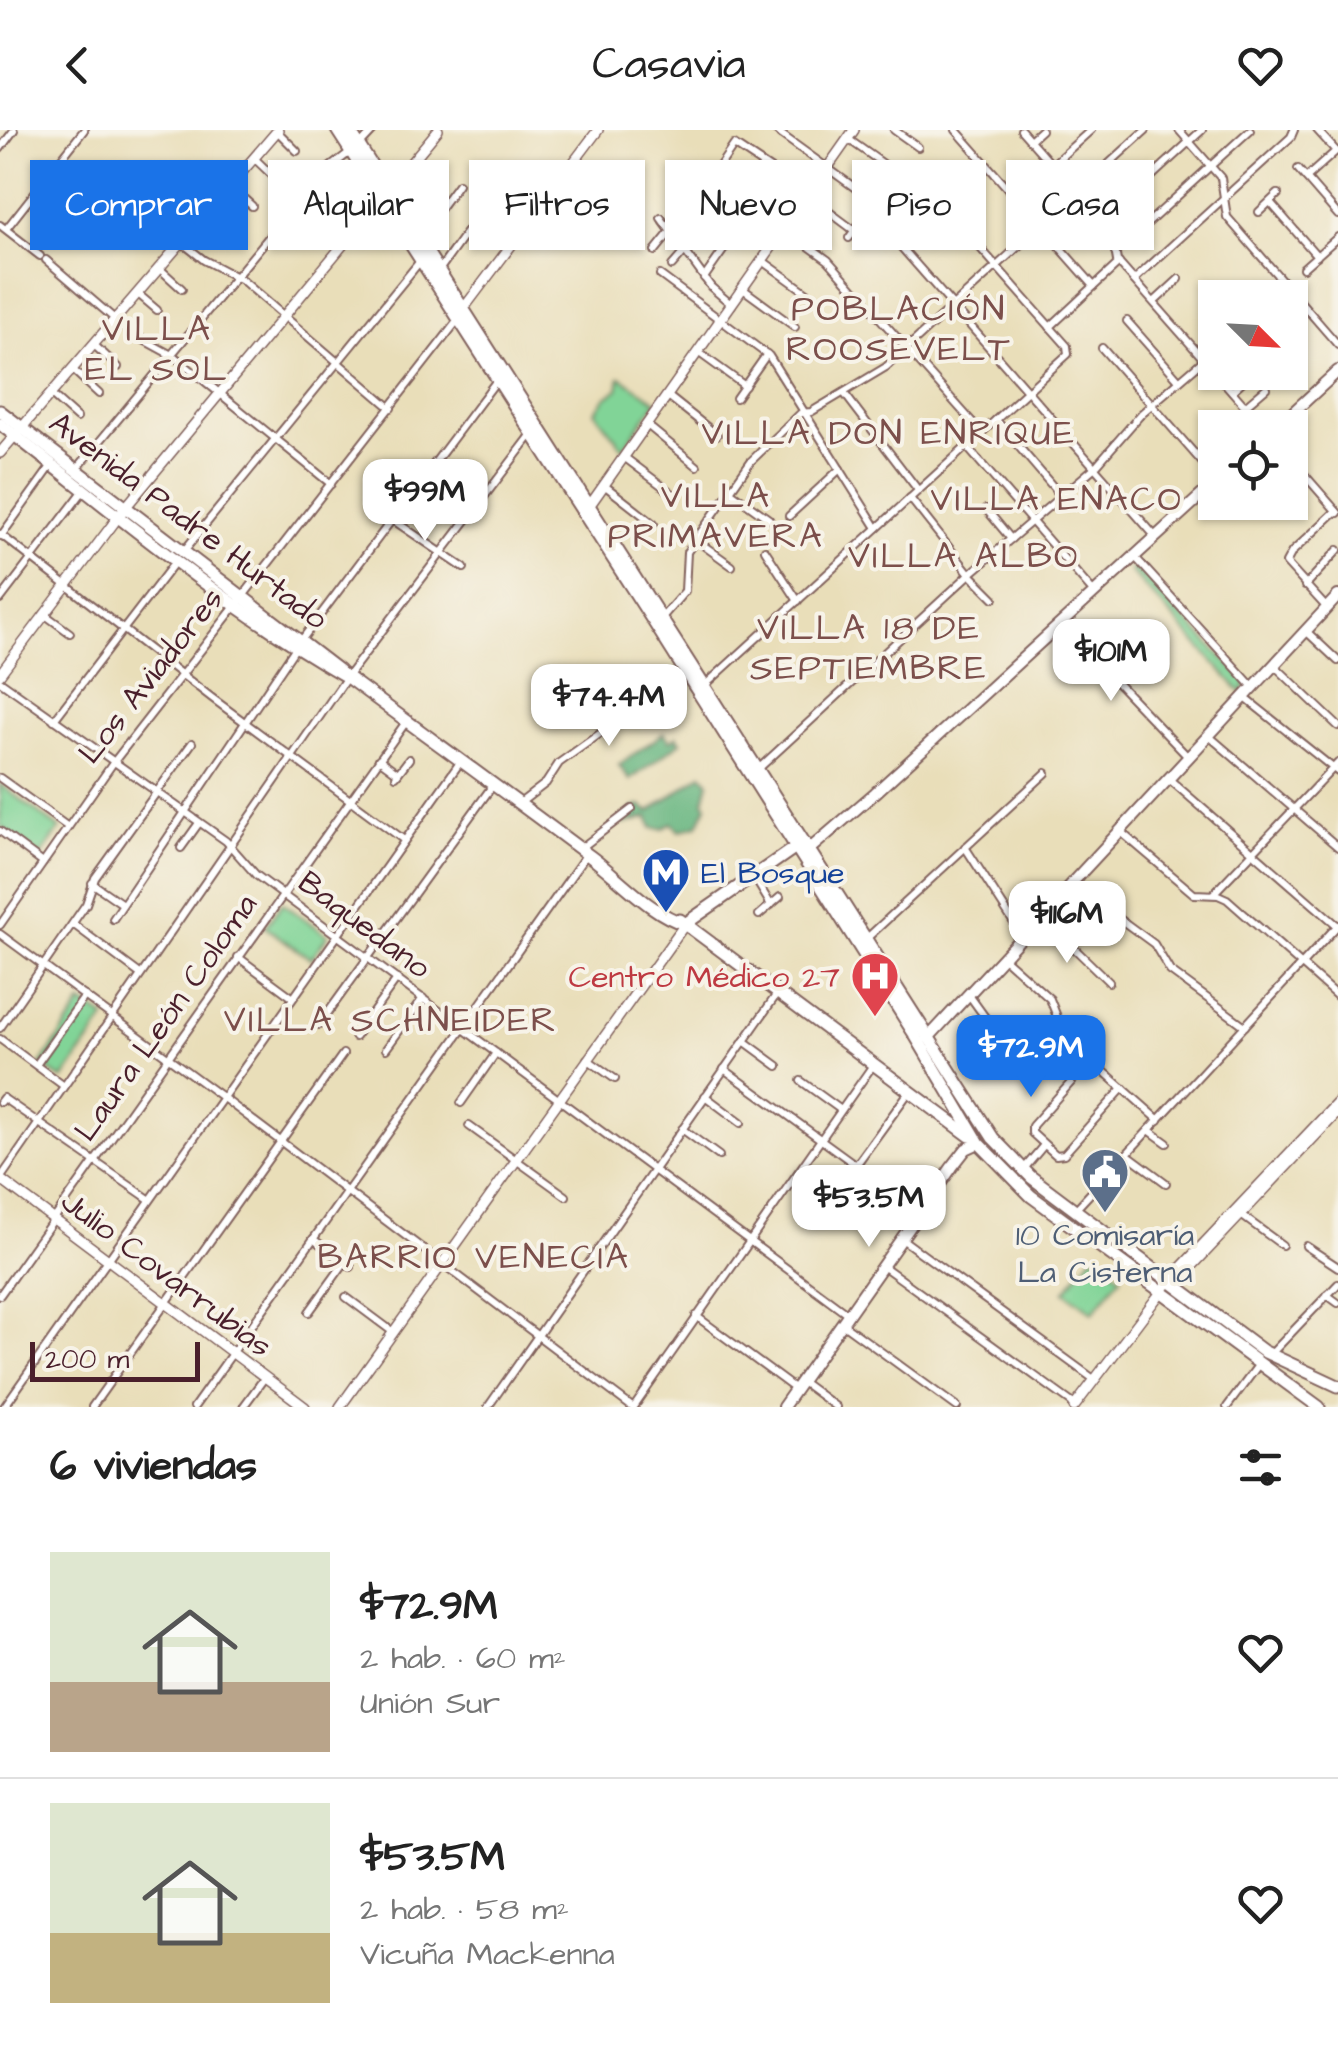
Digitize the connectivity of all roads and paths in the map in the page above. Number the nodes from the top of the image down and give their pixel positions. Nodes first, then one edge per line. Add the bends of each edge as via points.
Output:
1 (14, 130) edge
2 (84, 130) edge
3 (278, 130) edge
4 (337, 130) edge
5 (349, 130) edge
6 (374, 130) edge
7 (438, 130) edge
8 (775, 130) edge
9 (894, 130) edge
10 (956, 130) edge
11 (1021, 130) edge
12 (1042, 130) edge
13 (1091, 130) edge
14 (1146, 130) edge
15 (1179, 130) edge
16 (1202, 130) edge
17 (1250, 130) edge
18 (1294, 130) edge
19 (1316, 130) edge
20 (596, 131) edge
21 (850, 133) edge
22 (1030, 140) junction
23 (1189, 142) junction
24 (918, 147) dead end
25 (0, 148) edge
26 (355, 149) junction
27 (297, 151) dead end
28 (1337, 152) edge
29 (254, 158) junction
30 (362, 160) edge
31 (414, 160) edge
32 (724, 160) edge
33 (757, 160) edge
34 (818, 160) edge
35 (882, 160) edge
36 (1047, 160) edge
37 (1058, 160) edge
38 (1113, 160) edge
39 (832, 161) edge
40 (248, 165) edge
41 (1211, 166) junction
42 (1298, 169) dead end
43 (268, 171) edge
44 (1154, 174) edge
45 (1306, 178) junction
46 (458, 184) dead end
47 (1006, 186) edge
48 (1278, 194) dead end
49 (449, 196) edge
50 (1224, 198) junction
51 (248, 202) edge
52 (1270, 202) junction
53 (252, 206) dead end
54 (1259, 212) dead end
55 (1338, 214) edge
56 (661, 218) dead end
57 (665, 224) edge
58 (3, 227) edge
59 (469, 228) edge
60 (852, 234) edge
61 (1338, 237) edge
62 (849, 238) dead end
63 (665, 239) edge
64 (174, 250) edge
65 (191, 250) edge
66 (338, 250) edge
67 (420, 250) edge
68 (422, 250) edge
69 (724, 250) edge
70 (771, 250) edge
71 (814, 250) edge
72 (904, 250) edge
73 (981, 250) edge
74 (1015, 250) edge
75 (1062, 250) edge
76 (1114, 250) edge
77 (654, 251) dead end
78 (684, 251) joint
79 (1114, 254) junction
80 (1317, 256) junction
81 (425, 257) junction
82 (763, 261) junction
83 (1119, 263) junction
84 (672, 266) dead end
85 (996, 267) junction
86 (159, 268) junction
87 (1303, 268) dead end
88 (439, 270) junction
89 (660, 275) dead end
90 (236, 276) junction
91 (704, 278) junction
92 (1180, 279) dead end
93 (1134, 280) junction
94 (1094, 286) junction
95 (182, 289) dead end
96 (743, 289) junction
97 (137, 293) junction
98 (813, 296) dead end
99 (1154, 302) junction
100 (732, 306) junction
101 (953, 307) junction
102 (157, 310) dead end
103 (461, 313) junction
104 (283, 315) junction
105 (115, 319) junction
106 (1128, 320) dead end
107 (721, 321) junction
108 (795, 327) dead end
109 (1050, 327) junction
110 (93, 344) junction
111 (1338, 345) edge
112 (908, 348) junction
113 (1102, 348) dead end
114 (698, 352) junction
115 (1198, 353) edge
116 (172, 354) junction
117 (767, 354) junction
118 (338, 362) junction
119 (1198, 365) edge
120 (118, 367) dead end
121 (72, 368) junction
122 (1338, 371) edge
123 (497, 379) junction
124 (1180, 380) junction
125 (744, 386) junction
126 (1264, 390) edge
127 (1232, 391) edge
128 (844, 392) junction
129 (1028, 392) junction
130 (219, 393) junction
131 (50, 394) junction
132 (99, 394) dead end
133 (668, 396) junction
134 (736, 398) dead end
135 (1152, 404) junction
136 (1245, 406) junction
137 (391, 408) junction
138 (1248, 410) edge
139 (1296, 410) edge
140 (0, 412) edge
141 (806, 413) junction
142 (77, 418) dead end
143 (996, 420) junction
144 (0, 424) edge
145 (646, 426) junction
146 (18, 431) junction
147 (982, 433) junction
148 (538, 434) junction
149 (717, 435) dead end
150 (276, 438) junction
151 (967, 447) junction
152 (0, 452) edge
153 (624, 457) junction
154 (1198, 459) edge
155 (53, 464) junction
156 (698, 466) dead end
157 (1095, 467) junction
158 (840, 469) junction
159 (76, 470) junction
160 (1308, 479) edge
161 (331, 484) junction
162 (604, 485) junction
163 (84, 488) junction
164 (730, 490) junction
165 (918, 490) junction
166 (1061, 496) junction
167 (1198, 496) edge
168 (678, 497) dead end
169 (910, 498) junction
170 (584, 504) junction
171 (986, 510) dead end
172 (122, 511) junction
173 (1337, 512) edge
174 (789, 516) dead end
175 (393, 520) junction
176 (769, 520) dead end
177 (1032, 521) junction
178 (654, 524) dead end
179 (877, 528) junction
180 (0, 536) edge
181 (1156, 537) junction
182 (1011, 539) junction
183 (696, 540) junction
184 (766, 550) dead end
185 (1338, 550) edge
186 (442, 552) junction
187 (180, 556) junction
188 (1134, 557) junction
189 (31, 558) junction
190 (732, 566) dead end
191 (464, 568) dead end
192 (970, 574) junction
193 (66, 584) junction
194 (1306, 586) junction
195 (1094, 593) junction
196 (1338, 596) edge
197 (994, 598) dead end
198 (0, 600) edge
199 (239, 600) junction
200 (798, 601) junction
201 (1327, 608) junction
202 (44, 614) junction
203 (659, 621) junction
204 (1061, 624) junction
205 (124, 629) junction
206 (1306, 630) junction
207 (70, 633) dead end
208 (298, 644) junction
209 (1338, 661) edge
210 (1274, 665) junction
211 (686, 672) junction
212 (182, 675) junction
213 (345, 676) junction
214 (0, 677) edge
215 (1254, 688) junction
216 (702, 689) junction
217 (1244, 697) junction
218 (54, 720) junction
219 (407, 721) junction
220 (244, 722) junction
221 (1338, 726) edge
222 (1209, 736) junction
223 (192, 742) dead end
224 (292, 757) junction
225 (1189, 758) junction
226 (379, 759) junction
227 (409, 759) dead end
228 (461, 761) junction
229 (114, 762) junction
230 (1336, 767) edge
231 (754, 772) junction
232 (1046, 772) dead end
233 (0, 778) edge
234 (1168, 779) junction
235 (494, 784) junction
236 (156, 792) junction
237 (350, 800) junction
238 (519, 803) junction
239 (632, 809) dead end
240 (1294, 809) junction
241 (186, 813) junction
242 (200, 822) junction
243 (68, 827) junction
244 (0, 831) edge
245 (1120, 832) junction
246 (404, 840) junction
247 (230, 844) junction
248 (1338, 847) edge
249 (181, 848) dead end
250 (964, 848) junction
251 (803, 849) junction
252 (583, 851) junction
253 (1252, 852) junction
254 (43, 863) junction
255 (753, 876) junction
256 (92, 883) junction
257 (1072, 884) junction
258 (283, 894) junction
259 (1212, 894) junction
260 (780, 897) dead end
261 (121, 904) junction
262 (770, 905) junction
263 (759, 915) dead end
264 (1042, 917) junction
265 (112, 920) dead end
266 (73, 924) junction
267 (684, 924) junction
268 (0, 925) edge
269 (1338, 926) edge
270 (0, 934) edge
271 (337, 934) junction
272 (1023, 936) junction
273 (866, 938) junction
274 (238, 957) junction
275 (368, 957) junction
276 (1004, 958) junction
277 (1302, 964) junction
278 (44, 966) junction
279 (140, 974) junction
280 (398, 979) junction
281 (1110, 982) dead end
282 (777, 994) junction
283 (969, 995) junction
284 (84, 996) junction
285 (292, 997) junction
286 (1338, 997) edge
287 (423, 998) junction
288 (112, 1016) junction
289 (320, 1025) dead end
290 (1245, 1026) junction
291 (0, 1028) edge
292 (462, 1029) junction
293 (355, 1037) dead end
294 (922, 1037) junction
295 (0, 1038) edge
296 (744, 1042) junction
297 (386, 1050) dead end
298 (496, 1053) junction
299 (343, 1054) dead end
300 (1013, 1056) dead end
301 (168, 1057) junction
302 (586, 1058) junction
303 (1092, 1060) junction
304 (36, 1065) junction
305 (873, 1065) junction
306 (778, 1066) dead end
307 (724, 1069) junction
308 (614, 1080) dead end
309 (802, 1080) dead end
310 (64, 1086) junction
311 (1123, 1088) junction
312 (910, 1092) junction
313 (222, 1096) junction
314 (705, 1096) junction
315 (558, 1099) junction
316 (2, 1100) edge
317 (1338, 1102) edge
318 (461, 1103) dead end
319 (842, 1110) junction
320 (1338, 1112) edge
321 (1158, 1120) junction
322 (40, 1123) junction
323 (742, 1123) dead end
324 (469, 1126) dead end
325 (682, 1128) junction
326 (1149, 1130) junction
327 (820, 1140) junction
328 (282, 1141) junction
329 (979, 1143) junction
330 (1166, 1143) dead end
331 (1044, 1145) junction
332 (1005, 1152) junction
333 (1127, 1154) junction
334 (720, 1156) dead end
335 (515, 1159) junction
336 (94, 1161) junction
337 (653, 1170) junction
338 (1024, 1170) junction
339 (0, 1179) edge
340 (1166, 1183) dead end
341 (347, 1191) junction
342 (566, 1196) dead end
343 (149, 1200) junction
344 (1075, 1210) junction
345 (1241, 1215) junction
346 (53, 1218) junction
347 (313, 1239) junction
348 (901, 1239) junction
349 (750, 1240) junction
350 (1282, 1244) dead end
351 (1306, 1246) dead end
352 (107, 1259) junction
353 (442, 1263) junction
354 (882, 1266) junction
355 (1338, 1267) edge
356 (1171, 1282) junction
357 (1338, 1284) edge
358 (1162, 1294) junction
359 (0, 1295) edge
360 (1327, 1295) junction
361 (346, 1296) dead end
362 (1338, 1303) edge
363 (166, 1304) junction
364 (309, 1312) dead end
365 (696, 1316) junction
366 (845, 1318) junction
367 (393, 1332) junction
368 (538, 1336) junction
369 (232, 1353) junction
370 (1265, 1359) junction
371 (265, 1377) junction
372 (1095, 1380) junction
373 (1337, 1384) edge
374 (798, 1385) junction
375 (4, 1405) edge
376 (1075, 1406) edge
377 (92, 1407) edge
378 (194, 1407) edge
379 (243, 1407) edge
380 (305, 1407) edge
381 (340, 1407) edge
382 (488, 1407) edge
383 (633, 1407) edge
384 (782, 1407) edge
385 (836, 1407) edge
386 (957, 1407) edge
387 (1227, 1407) edge
388 (1319, 1407) edge

1 - 25 street
2 - 58 street
3 - 27 street
3 - 29 street
4 - 26 main road
5 - 26 main road
6 - 26 street
7 - 31 street
8 - 34 street
9 - 24 street
10 - 47 street
11 - 22 street
12 - 22 street
13 - 37 street
14 - 38 street
15 - 23 street
16 - 23 street
17 - 41 street
18 - 50 street
19 - 28 street
20 - 103 street
21 - 35 street
21 - 39 street
22 - 36 street
23 - 41 street
23 - 44 street
26 - 30 main road
26 - 90 street via 320,175
28 - 45 street
29 - 40 street
29 - 43 street
32 - 33 street via 734,145
41 - 50 street
41 - 79 street
42 - 45 street
45 - 55 street
46 - 49 street
48 - 52 street
50 - 93 street
50 - 111 street via 1227,218
51 - 53 street
52 - 54 street
52 - 80 street
56 - 57 street
58 - 105 street
59 - 88 street
60 - 62 street
61 - 80 street
63 - 77 street
64 - 86 street
65 - 90 street
66 - 104 street
67 - 81 main road
68 - 81 main road
69 - 91 street
70 - 82 street
71 - 112 street
72 - 101 street
73 - 85 street
74 - 85 street
75 - 94 street
76 - 79 street
78 - 84 street
78 - 91 street
79 - 83 street
80 - 87 street
81 - 88 main road
81 - 103 main road
81 - 118 street
82 - 96 street
82 - 98 street
83 - 93 street
83 - 94 street
85 - 101 street
85 - 109 street
86 - 95 street
86 - 97 street
88 - 103 main road
89 - 107 street
90 - 104 street
90 - 116 street
91 - 100 street
92 - 99 street
93 - 99 street
94 - 109 street
96 - 100 street
96 - 108 street
97 - 102 street
97 - 105 street
99 - 115 street
100 - 107 street
101 - 112 street
101 - 129 street
103 - 123 main road
103 - 137 street, Los Aviadores
103 - 148 main road
104 - 118 street
104 - 130 street
105 - 110 street
105 - 116 street
106 - 124 street
107 - 114 street
107 - 117 street
109 - 129 street via 1068,352
110 - 120 street
110 - 121 street
112 - 128 street
112 - 147 street
113 - 135 street
114 - 125 street
114 - 133 street
116 - 130 street
116 - 159 street
117 - 125 street
117 - 141 street
118 - 137 street
118 - 150 street
119 - 124 street
121 - 131 street
121 - 132 street
122 - 139 main road
123 - 148 main road
123 - 175 street
124 - 135 street
125 - 134 street
126 - 136 street
127 - 136 street
128 - 141 street
128 - 165 street
129 - 143 street
129 - 157 street
130 - 150 street
130 - 172 street
131 - 142 street
131 - 146 street
133 - 145 street
133 - 149 street
135 - 154 street
135 - 157 street
136 - 138 street
137 - 161 street, Los Aviadores
140 - 146 main road, Avenida Padre Hurtado
141 - 158 street
141 - 164 street via 762,449
143 - 147 street
143 - 166 street
144 - 146 main road, Avenida Padre Hurtado
145 - 153 street
145 - 156 street
146 - 152 street
146 - 155 main road, Avenida Padre Hurtado
146 - 159 main road, Avenida Padre Hurtado
147 - 151 street
148 - 170 main road
148 - 186 street
150 - 161 street
150 - 187 street
151 - 165 street
151 - 177 street
153 - 162 street
153 - 168 street
155 - 163 main road, Avenida Padre Hurtado
155 - 180 street
157 - 166 street
157 - 181 street
158 - 174 street
158 - 179 street
159 - 172 main road, Avenida Padre Hurtado
160 - 173 street
161 - 199 street, Los Aviadores
162 - 170 street
162 - 178 street
163 - 172 main road, Avenida Padre Hurtado
163 - 189 street
164 - 176 street
164 - 183 street
165 - 169 street
166 - 177 street
167 - 181 main road
169 - 179 street
169 - 192 street
170 - 203 main road
171 - 182 street
172 - 187 main road, Avenida Padre Hurtado
172 - 193 street
173 - 194 street via 1288,557 1287,567
175 - 186 street
175 - 208 street
177 - 182 street
177 - 195 street
179 - 200 street
180 - 189 street
181 - 188 main road
182 - 192 street
183 - 190 street
183 - 203 street via 685,558 685,591
184 - 200 street
185 - 194 street
186 - 191 street
186 - 213 street
187 - 199 main road, Avenida Padre Hurtado
187 - 205 street
188 - 195 main road
188 - 215 street
189 - 193 street
189 - 198 street
192 - 197 street
192 - 231 street
193 - 202 street
193 - 205 street
194 - 201 street
195 - 204 main road
196 - 201 main road
199 - 208 main road, Avenida Padre Hurtado
199 - 212 street, Los Aviadores
200 - 216 street
201 - 206 main road
202 - 207 street
202 - 214 street
203 - 211 main road
203 - 216 main road
204 - 225 street
204 - 251 main road
205 - 212 street
205 - 218 street
206 - 209 street
206 - 210 main road
208 - 213 main road, Avenida Padre Hurtado
208 - 220 street
210 - 215 main road
210 - 221 street
211 - 216 main road
211 - 238 street via 559,763
212 - 220 street
212 - 229 street, Los Aviadores
213 - 219 main road, Avenida Padre Hurtado
213 - 224 street
214 - 218 street, Baquedano
215 - 217 main road
216 - 231 main road
217 - 222 main road
217 - 230 street
218 - 229 street, Baquedano
219 - 226 street, Laura León Coloma
219 - 228 main road, Avenida Padre Hurtado
220 - 224 street
220 - 241 street
222 - 225 main road
222 - 240 street
223 - 236 street
224 - 237 street
224 - 247 street
225 - 234 main road
226 - 227 street via 397,775
226 - 237 street, Laura León Coloma
228 - 235 main road, Avenida Padre Hurtado
228 - 246 street
229 - 236 street, Baquedano
229 - 243 street, Los Aviadores
230 - 240 street
231 - 251 main road
232 - 250 street
233 - 243 street
234 - 245 main road
234 - 253 street
235 - 238 main road, Avenida Padre Hurtado
235 - 275 street
236 - 241 street, Baquedano
236 - 256 street
237 - 246 street
237 - 258 street, Laura León Coloma
238 - 252 main road, Avenida Padre Hurtado
239 - 252 street
240 - 248 street
240 - 253 street
241 - 242 street, Baquedano
241 - 261 street
242 - 247 street, Baquedano
242 - 249 street
243 - 254 street, Los Aviadores
244 - 254 street
245 - 257 main road
245 - 259 street via 1192,892
246 - 271 street
247 - 258 street, Baquedano via 250,870
247 - 279 street
250 - 272 street
250 - 273 street
251 - 255 main road
251 - 273 main road
251 - 294 main road
252 - 267 main road, Avenida Padre Hurtado
252 - 292 street
253 - 259 street
253 - 269 street
254 - 268 street, Los Aviadores
255 - 262 street
255 - 267 main road
256 - 261 street
256 - 266 street
257 - 264 main road
257 - 290 street via 1154,944 1170,971
258 - 271 street, Baquedano
258 - 274 street, Laura León Coloma
259 - 277 street
260 - 262 street
261 - 265 street
262 - 263 street
264 - 272 main road
264 - 281 street
266 - 278 street
266 - 279 street
267 - 282 main road, Avenida Padre Hurtado
267 - 302 street
269 - 277 street
270 - 278 street
271 - 275 street, Baquedano
271 - 285 street
272 - 276 main road
273 - 294 main road
274 - 285 street
274 - 301 street, Laura León Coloma
275 - 280 street, Baquedano
275 - 289 street
276 - 283 main road
276 - 303 street via 1050,999 1062,1032
277 - 286 street
277 - 290 street
278 - 284 street
278 - 291 street
279 - 288 street
280 - 287 street, Baquedano
280 - 293 street
282 - 296 street
282 - 305 main road, Avenida Padre Hurtado
283 - 294 main road
283 - 300 street
284 - 288 street
284 - 304 street
285 - 313 street
287 - 292 street, Baquedano
287 - 297 street
288 - 301 street
288 - 310 street
290 - 321 street
292 - 298 street, Baquedano
292 - 341 street
294 - 329 main road
294 - 332 main road
295 - 304 street
296 - 306 street
296 - 307 street
298 - 315 street, Baquedano
298 - 318 street
299 - 328 street
301 - 313 street
301 - 336 street, Laura León Coloma
302 - 308 street
302 - 315 street
303 - 311 street
303 - 331 street via 1032,1126
304 - 310 street
305 - 312 main road, Avenida Padre Hurtado
305 - 319 street
307 - 314 street
307 - 327 street
309 - 319 street
310 - 322 street
311 - 321 street
311 - 331 street via 1064,1154
312 - 327 street via 857,1164
312 - 329 main road, Avenida Padre Hurtado
313 - 328 street
313 - 343 street
314 - 323 street
314 - 325 street
315 - 335 street
315 - 337 street, Baquedano
316 - 322 street
317 - 356 street
319 - 327 street
320 - 345 street
321 - 326 street
322 - 336 street
322 - 339 street
324 - 335 street
325 - 334 street
325 - 337 street
326 - 330 street
326 - 333 street
327 - 349 street
328 - 341 street
328 - 363 street
329 - 332 main road
329 - 348 main road via 963,1152
329 - 358 main road via 1024,1190
331 - 338 street
332 - 338 main road
333 - 340 street
333 - 344 street
335 - 342 street
335 - 353 street
336 - 343 street
336 - 346 street, Laura León Coloma
337 - 349 street, Baquedano
337 - 368 street
338 - 344 main road
339 - 346 street, Julio Covarrubias
341 - 347 street
341 - 353 street
343 - 352 street
344 - 356 main road
345 - 350 street
345 - 356 street
346 - 352 street, Julio Covarrubias
346 - 359 street, Laura León Coloma
347 - 364 street via 348,1264
347 - 369 street
348 - 354 main road
348 - 372 street
349 - 365 street
349 - 366 street, Baquedano
351 - 355 street
352 - 363 street, Julio Covarrubias
352 - 375 street
353 - 367 street
353 - 368 street
354 - 366 main road
354 - 376 street
356 - 358 street
356 - 370 main road
357 - 360 street
358 - 370 main road
358 - 372 street
360 - 362 street
360 - 370 street
361 - 367 street
363 - 369 street, Julio Covarrubias
363 - 377 street
365 - 374 street
365 - 383 street
366 - 374 main road
366 - 386 street, Baquedano
367 - 381 street
368 - 382 street
368 - 383 street
369 - 371 street, Julio Covarrubias
369 - 378 street
370 - 373 main road
370 - 387 street
370 - 388 main road
371 - 379 street
371 - 380 street, Julio Covarrubias
372 - 376 street
374 - 384 main road
374 - 385 street

